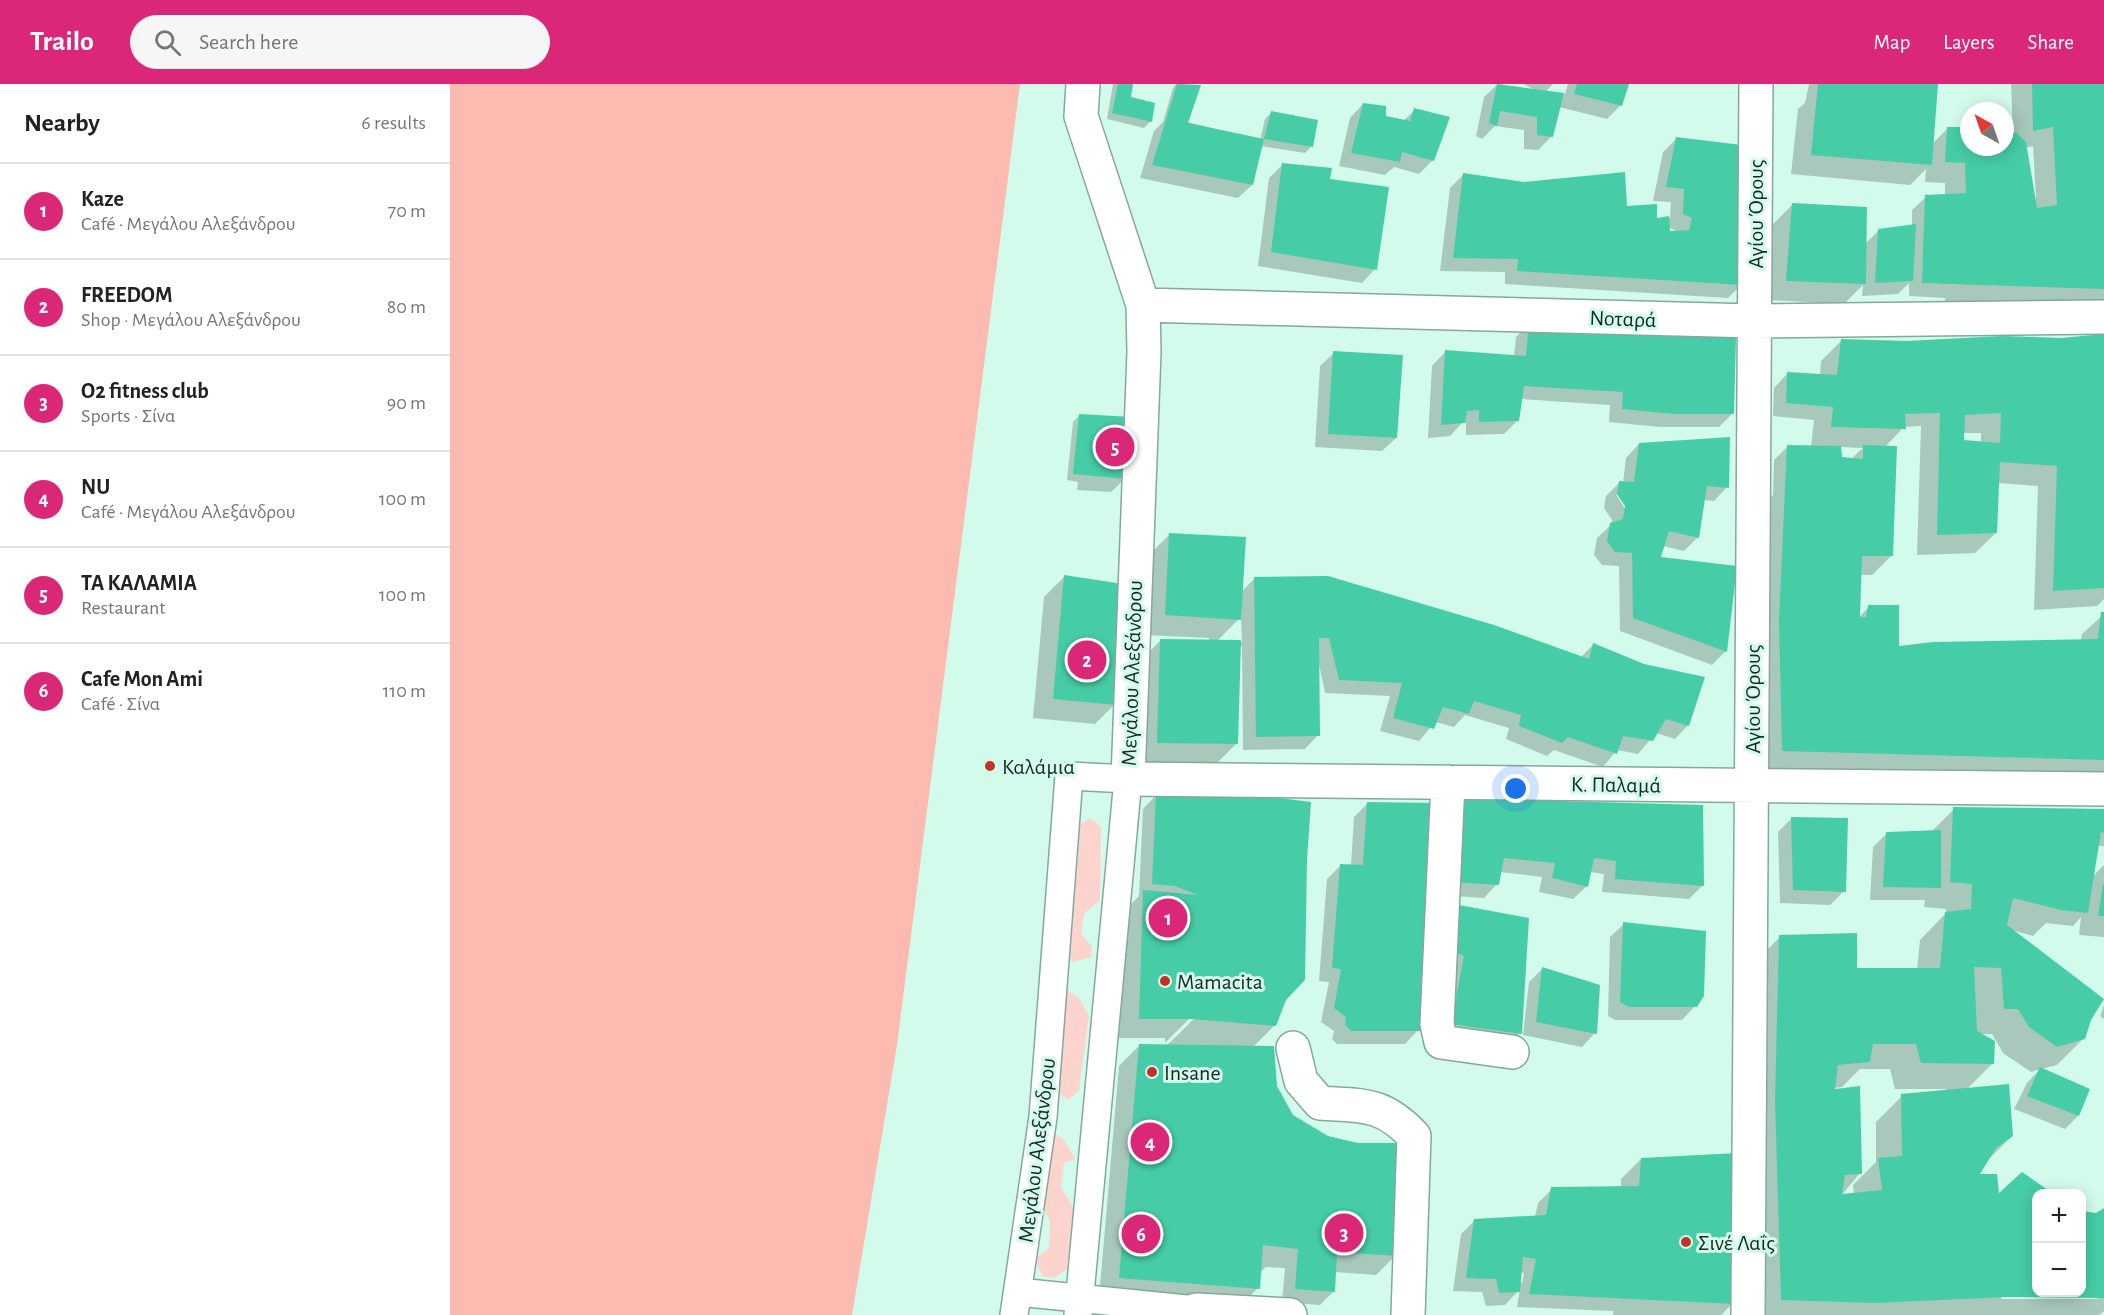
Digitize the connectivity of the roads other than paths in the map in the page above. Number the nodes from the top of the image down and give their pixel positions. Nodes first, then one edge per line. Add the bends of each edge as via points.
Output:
1 (1083, 84) edge
2 (1756, 84) edge
3 (1143, 305) junction
4 (2104, 317) edge
5 (1754, 321) junction
6 (1128, 778) junction
7 (1448, 782) junction
8 (1751, 786) junction
9 (2104, 789) edge
10 (1293, 1048) dead end
11 (1512, 1052) dead end
12 (1016, 1304) edge
13 (1079, 1307) edge
14 (1196, 1310) joint
15 (1290, 1315) edge
16 (1408, 1315) edge
17 (1748, 1315) edge

1 - 3 street, Μεγάλου Αλεξάνδρου via 1081,116
2 - 5 street, Αγίου Όρους
3 - 5 street, Νοταρά
3 - 6 street, Μεγάλου Αλεξάνδρου
4 - 5 street, Νοταρά
5 - 8 street, Αγίου Όρους
6 - 7 street, Κ. Παλαμά
6 - 12 street, Μεγάλου Αλεξάνδρου via 1069,776 1043,1117
6 - 13 street
7 - 8 street, Κ. Παλαμά
7 - 11 street via 1437,1024 1441,1042
8 - 9 street, Κ. Παλαμά
8 - 17 street, Αγίου Όρους
10 - 16 street via 1301,1081 1320,1103 1371,1106 1396,1117 1414,1136
12 - 13 street
13 - 14 street
14 - 15 street

